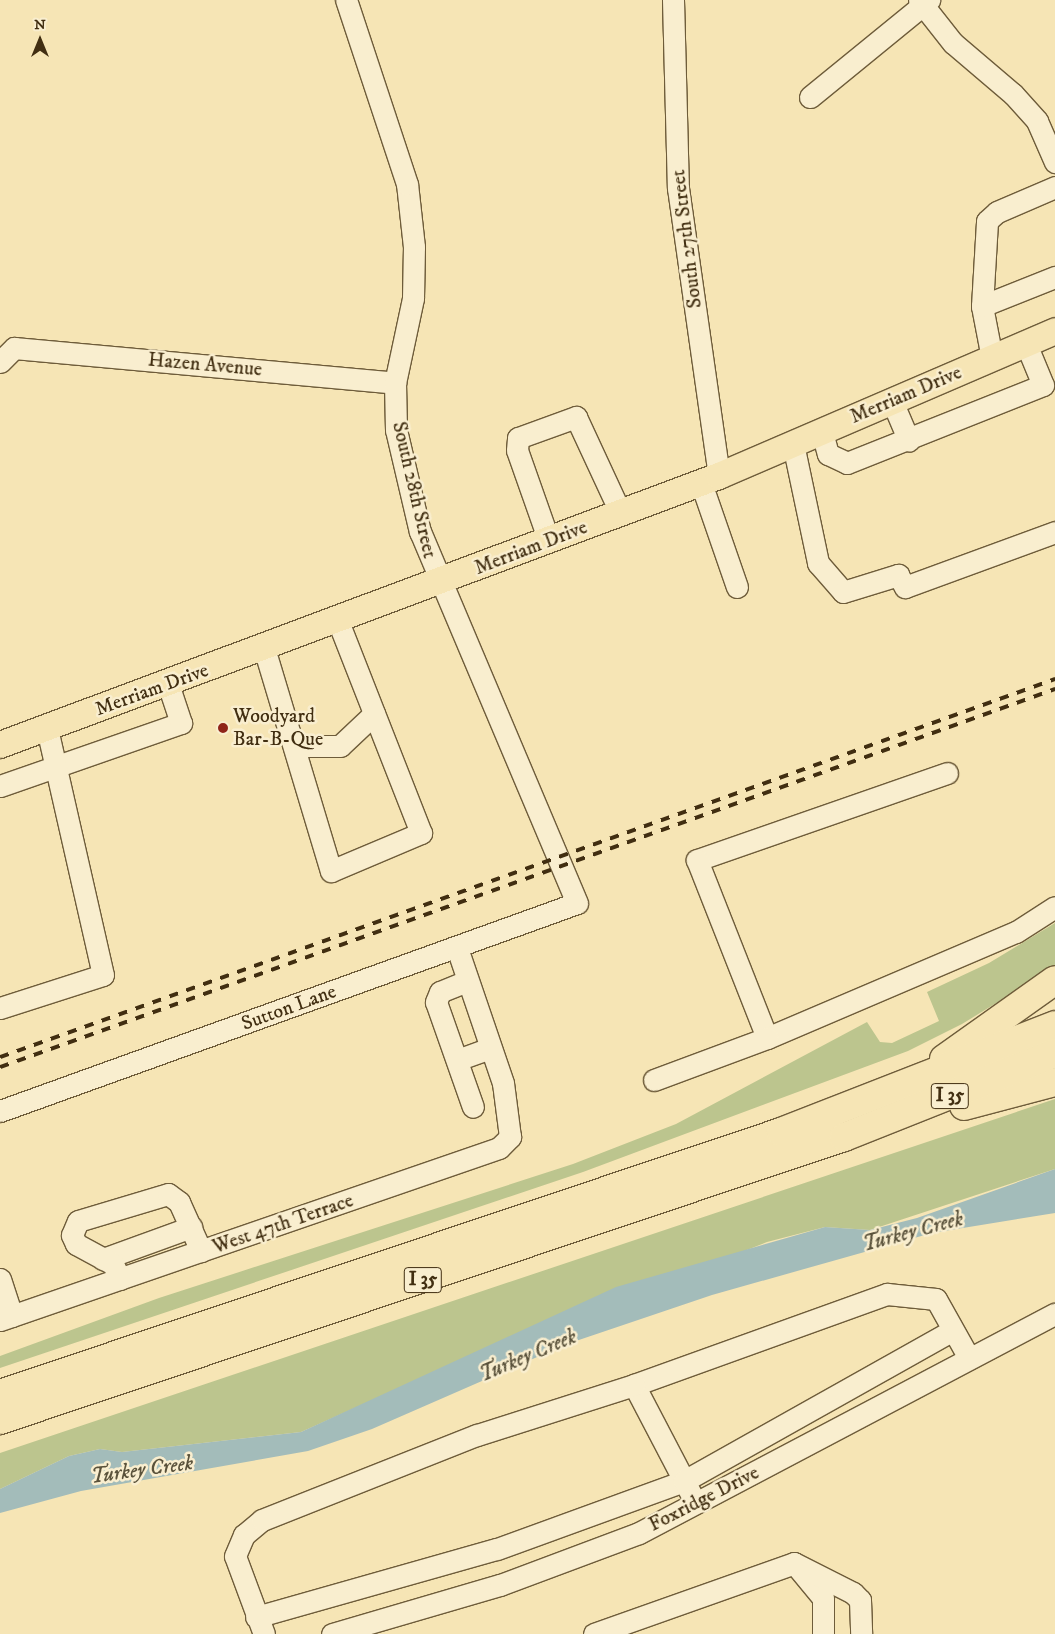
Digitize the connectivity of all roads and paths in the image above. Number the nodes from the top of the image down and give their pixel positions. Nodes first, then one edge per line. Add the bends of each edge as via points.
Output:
1 (346, 0) edge
2 (672, 0) edge
3 (923, 2) edge
4 (810, 97) dead end
5 (1055, 162) edge
6 (1055, 187) edge
7 (1055, 277) edge
8 (982, 306) junction
9 (1054, 334) edge
10 (1026, 344) junction
11 (7, 355) edge
12 (992, 358) junction
13 (395, 383) junction
14 (892, 402) junction
15 (822, 432) junction
16 (908, 440) junction
17 (793, 444) junction
18 (710, 479) junction
19 (621, 514) junction
20 (1055, 532) edge
21 (549, 541) junction
22 (438, 584) junction
23 (737, 587) dead end
24 (338, 621) junction
25 (264, 648) junction
26 (168, 684) junction
27 (374, 714) junction
28 (47, 728) junction
29 (2, 738) edge
30 (294, 746) junction
31 (55, 766) junction
32 (947, 773) dead end
33 (0, 786) edge
34 (577, 903) joint
35 (1055, 907) edge
36 (457, 948) junction
37 (1055, 980) edge
38 (467, 981) junction
39 (0, 1008) edge
40 (1055, 1025) edge
41 (767, 1038) junction
42 (490, 1048) junction
43 (1055, 1052) edge
44 (457, 1060) junction
45 (654, 1080) dead end
46 (1055, 1082) edge
47 (907, 1086) junction
48 (473, 1107) dead end
49 (0, 1111) edge
50 (844, 1137) junction
51 (191, 1227) junction
52 (202, 1252) junction
53 (103, 1259) junction
54 (0, 1279) edge
55 (120, 1279) junction
56 (1055, 1314) edge
57 (6, 1318) edge
58 (953, 1330) junction
59 (969, 1358) junction
60 (634, 1385) junction
61 (0, 1394) edge
62 (0, 1420) edge
63 (684, 1481) junction
64 (697, 1505) junction
65 (794, 1563) junction
66 (260, 1625) edge
67 (332, 1634) edge
68 (594, 1634) edge
69 (823, 1634) edge
70 (861, 1634) edge

1 - 13 street, South 28th Street via 407,184 414,247 413,298
2 - 18 street, South 27th Street via 678,188
3 - 4 street
3 - 5 street via 953,43 1013,94 1037,121
6 - 8 street via 997,212 987,221
7 - 8 street
8 - 12 street
9 - 10 main road, Merriam Drive
10 - 12 main road, Merriam Drive
10 - 16 street via 1043,386
11 - 13 street, Hazen Avenue
12 - 14 main road, Merriam Drive
13 - 22 street, South 28th Street via 396,430 420,532
14 - 15 main road, Merriam Drive
14 - 16 street
15 - 16 street via 828,454 839,463
15 - 17 main road, Merriam Drive
17 - 18 main road, Merriam Drive
17 - 20 street via 818,564 843,592 898,574 905,587
18 - 19 main road, Merriam Drive
18 - 23 street, South 27th Street
19 - 21 main road, Merriam Drive
19 - 21 street via 576,418 518,438 517,450
21 - 22 main road, Merriam Drive
22 - 24 main road, Merriam Drive
22 - 34 street, South 28th Street
24 - 25 main road, Merriam Drive
24 - 27 street
25 - 26 main road, Merriam Drive
25 - 30 street
26 - 28 main road, Merriam Drive
26 - 31 street via 182,723
27 - 30 street via 340,746
27 - 30 street via 421,833 332,871
28 - 29 main road, Merriam Drive
28 - 31 street
31 - 33 street
31 - 39 street via 103,975
32 - 41 street via 697,860
34 - 36 street, Sutton Lane
35 - 41 street via 1016,932
36 - 38 street
36 - 49 street, Sutton Lane
37 - 47 highway
38 - 42 street
38 - 44 street via 437,997
40 - 47 highway, I 35
41 - 45 street
42 - 44 street
42 - 52 street, West 47th Terrace via 503,1083 510,1137 499,1148
43 - 50 highway, I 35
44 - 48 street
46 - 50 highway
47 - 61 highway, I 35 via 673,1170
50 - 62 highway, I 35
51 - 52 street
51 - 53 street
51 - 53 street via 180,1202 168,1194 78,1221 72,1235 76,1244
52 - 55 street, West 47th Terrace
53 - 55 street via 113,1264
54 - 57 street
55 - 57 street, West 47th Terrace
56 - 59 street, Foxridge Drive
58 - 59 street
58 - 60 street via 936,1299 886,1294
58 - 63 street
59 - 64 street, Foxridge Drive
60 - 63 street
60 - 66 street via 477,1435 262,1520 244,1535 234,1556
63 - 64 street
63 - 66 street via 497,1549
64 - 67 street, Foxridge Drive via 560,1564
65 - 68 street
65 - 69 street via 823,1598
65 - 70 street via 853,1593 860,1600

